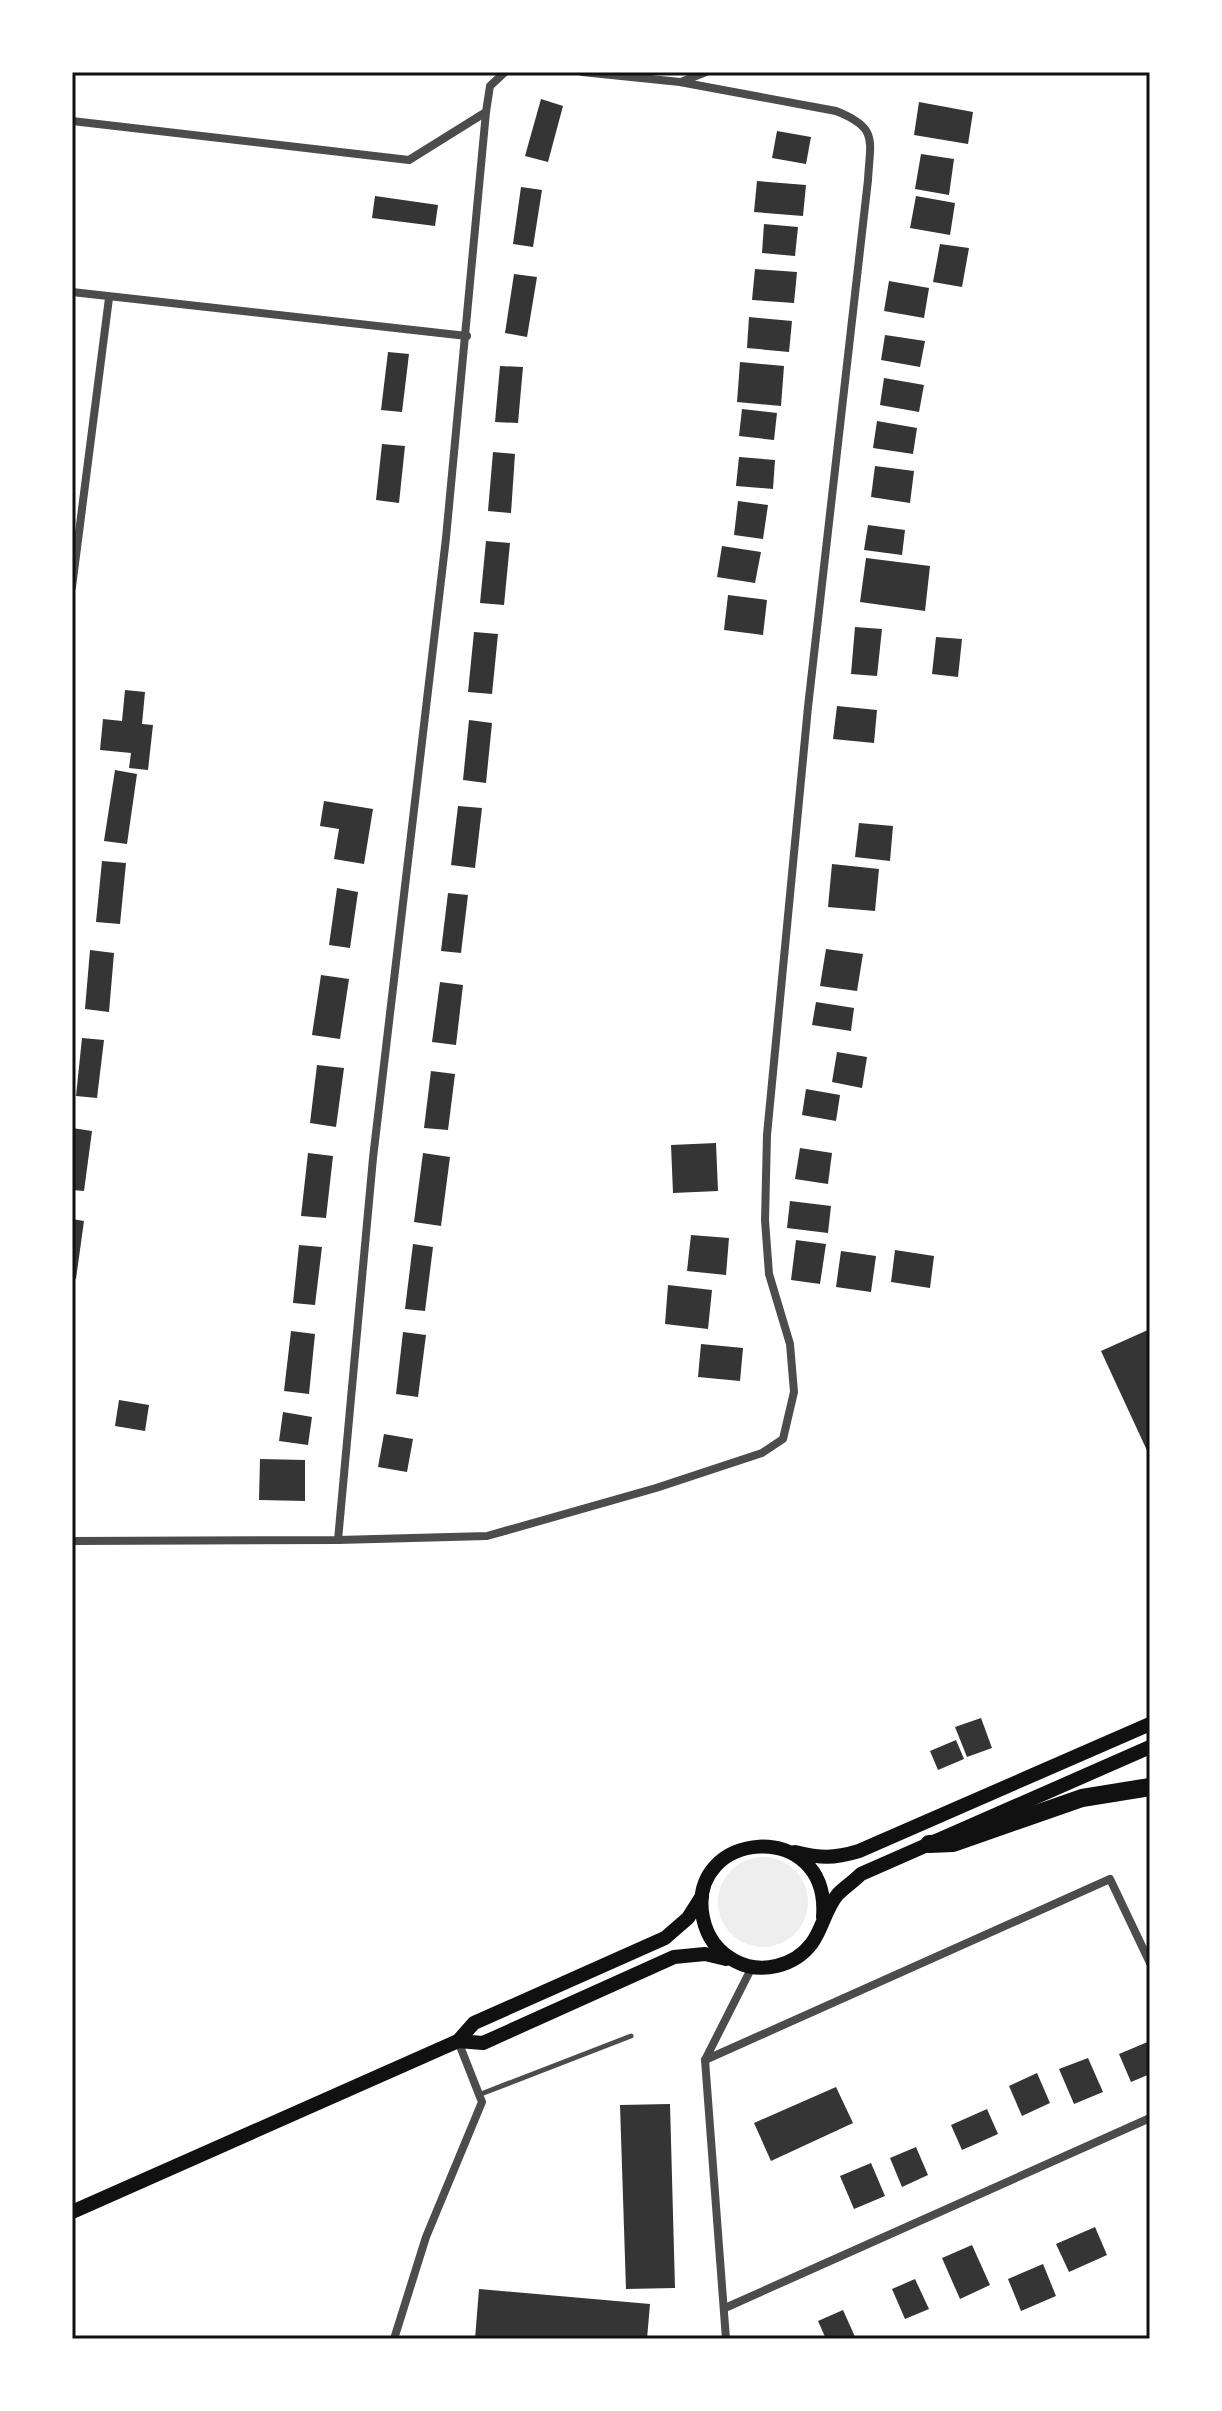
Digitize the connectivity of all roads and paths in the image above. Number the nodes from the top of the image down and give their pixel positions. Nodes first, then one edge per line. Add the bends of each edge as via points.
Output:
1 (505, 72) edge
2 (582, 72) edge
3 (706, 72) edge
4 (660, 76) edge
5 (680, 82) junction
6 (486, 112) junction
7 (72, 121) edge
8 (72, 292) edge
9 (109, 298) junction
10 (467, 336) junction
11 (72, 587) edge
12 (338, 1540) junction
13 (72, 1541) edge
14 (1150, 1724) edge
15 (1150, 1747) edge
16 (1150, 1787) edge
17 (929, 1844) junction
18 (786, 1850) junction
19 (702, 1896) junction
20 (823, 1917) junction
21 (1150, 1963) edge
22 (745, 1965) junction
23 (631, 2036) dead end
24 (458, 2041) junction
25 (705, 2060) junction
26 (481, 2094) junction
27 (1150, 2118) edge
28 (72, 2212) edge
29 (725, 2308) junction
30 (394, 2339) edge
31 (726, 2339) edge

1 - 6 street via 490,86
2 - 4 street
3 - 5 street
4 - 5 street
5 - 12 street via 836,111 859,120 871,136 767,1135 769,1274 790,1344 794,1392 783,1439 762,1453 656,1488 487,1536
6 - 7 street via 409,160
6 - 10 street
8 - 9 street
9 - 10 street
9 - 11 street
10 - 12 street via 373,1158
12 - 13 street
14 - 18 main road via 859,1851 820,1858
15 - 17 main road
16 - 17 highway via 1082,1798 953,1843
17 - 20 main road via 861,1874
18 - 19 main road via 760,1845 733,1853 713,1870
18 - 20 main road via 817,1877
19 - 22 main road via 709,1936
19 - 24 main road via 688,1918 665,1938 474,2023
20 - 22 main road via 813,1942 792,1960 766,1968
21 - 25 street via 1110,1879
22 - 24 main road via 705,1954 674,1957 483,2043
22 - 25 street
23 - 26 lane
24 - 26 street
24 - 28 main road
25 - 29 street
26 - 30 street
27 - 29 street
29 - 31 street

